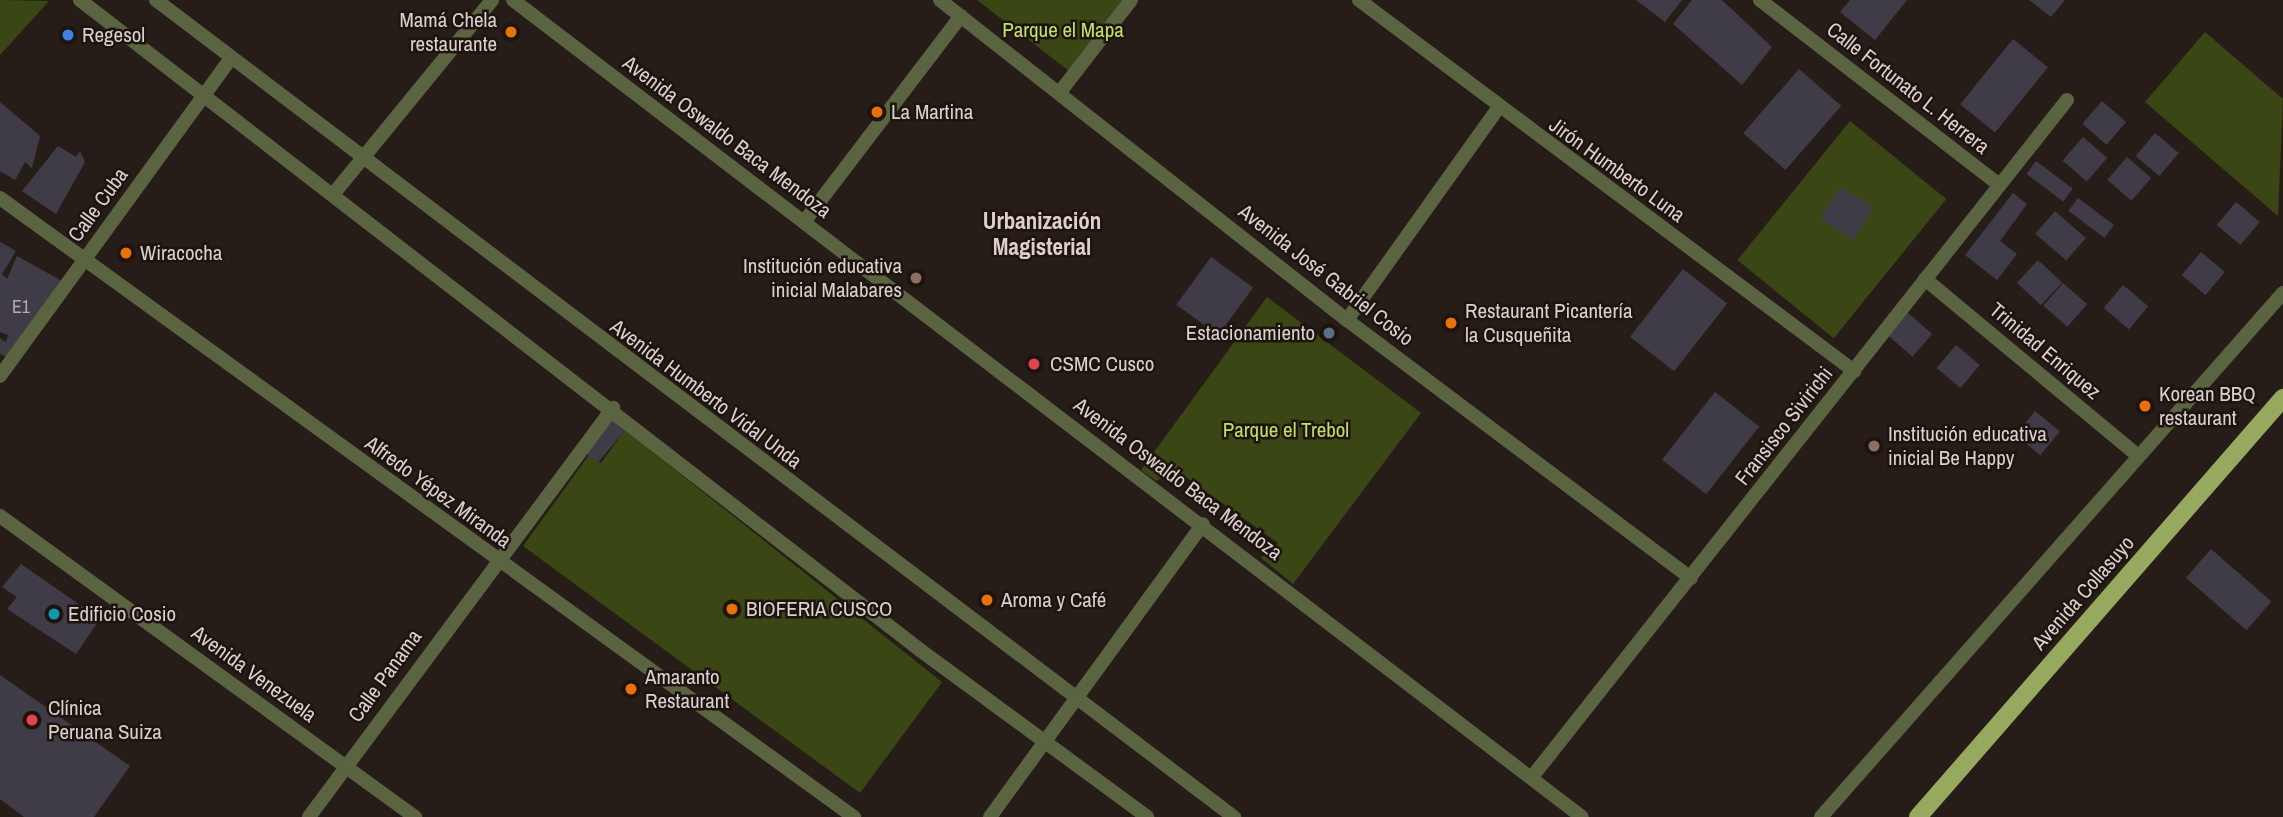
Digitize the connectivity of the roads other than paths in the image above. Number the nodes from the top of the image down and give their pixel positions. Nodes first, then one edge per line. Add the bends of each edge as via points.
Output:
1 (80, 0) edge
2 (156, 0) edge
3 (492, 0) edge
4 (513, 0) edge
5 (940, 0) edge
6 (1131, 0) edge
7 (1359, 0) edge
8 (1760, 0) edge
9 (961, 16) junction
10 (230, 59) junction
11 (1060, 92) junction
12 (205, 93) junction
13 (2067, 100) dead end
14 (1498, 108) junction
15 (362, 162) junction
16 (1998, 184) junction
17 (335, 192) junction
18 (0, 198) edge
19 (804, 222) junction
20 (85, 259) junction
21 (1924, 279) junction
22 (2283, 293) edge
23 (1347, 320) junction
24 (1854, 371) junction
25 (0, 376) edge
26 (2283, 398) edge
27 (613, 408) junction
28 (2138, 456) junction
29 (0, 516) edge
30 (1203, 524) junction
31 (495, 560) junction
32 (1691, 578) junction
33 (1076, 698) junction
34 (1044, 742) junction
35 (345, 766) junction
36 (1532, 777) junction
37 (309, 817) edge
38 (415, 817) edge
39 (854, 817) edge
40 (990, 817) edge
41 (1147, 817) edge
42 (1234, 817) edge
43 (1582, 817) edge
44 (1821, 817) edge
45 (1918, 817) edge

1 - 12 street
2 - 10 street, Avenida Humberto Vidal Unda
3 - 15 street
4 - 19 street, Avenida Oswaldo Baca Mendoza
5 - 9 street, Avenida José Gabriel Cosio
6 - 11 street
7 - 14 street, Jirón Humberto Luna
8 - 16 street, Calle Fortunato L. Herrera
9 - 11 street, Avenida José Gabriel Cosio
9 - 19 street
10 - 12 street, Calle Cuba
10 - 15 street, Avenida Humberto Vidal Unda
11 - 23 street, Avenida José Gabriel Cosio
12 - 17 street
12 - 20 street, Calle Cuba
13 - 16 street, Fransisco Sivirichi
14 - 23 street
14 - 24 street, Jirón Humberto Luna
15 - 17 street
15 - 33 street, Avenida Humberto Vidal Unda
16 - 21 street, Fransisco Sivirichi
17 - 27 street
18 - 20 street, Alfredo Yépez Miranda
19 - 30 street, Avenida Oswaldo Baca Mendoza
20 - 25 street, Calle Cuba
20 - 31 street, Alfredo Yépez Miranda
21 - 24 street, Fransisco Sivirichi
21 - 28 street, Trinidad Enriquez
22 - 28 street
23 - 32 street, Avenida José Gabriel Cosio
24 - 32 street, Fransisco Sivirichi
26 - 45 main road, Avenida Collasuyo
27 - 31 street, Calle Panama
27 - 34 street
28 - 44 street
29 - 35 street, Avenida Venezuela
30 - 33 street
30 - 36 street, Avenida Oswaldo Baca Mendoza
31 - 35 street, Calle Panama
31 - 39 street, Alfredo Yépez Miranda
32 - 36 street, Fransisco Sivirichi
33 - 34 street
33 - 42 street, Avenida Humberto Vidal Unda
34 - 40 street
34 - 41 street
35 - 37 street, Calle Panama
35 - 38 street, Avenida Venezuela
36 - 43 street, Avenida Oswaldo Baca Mendoza

